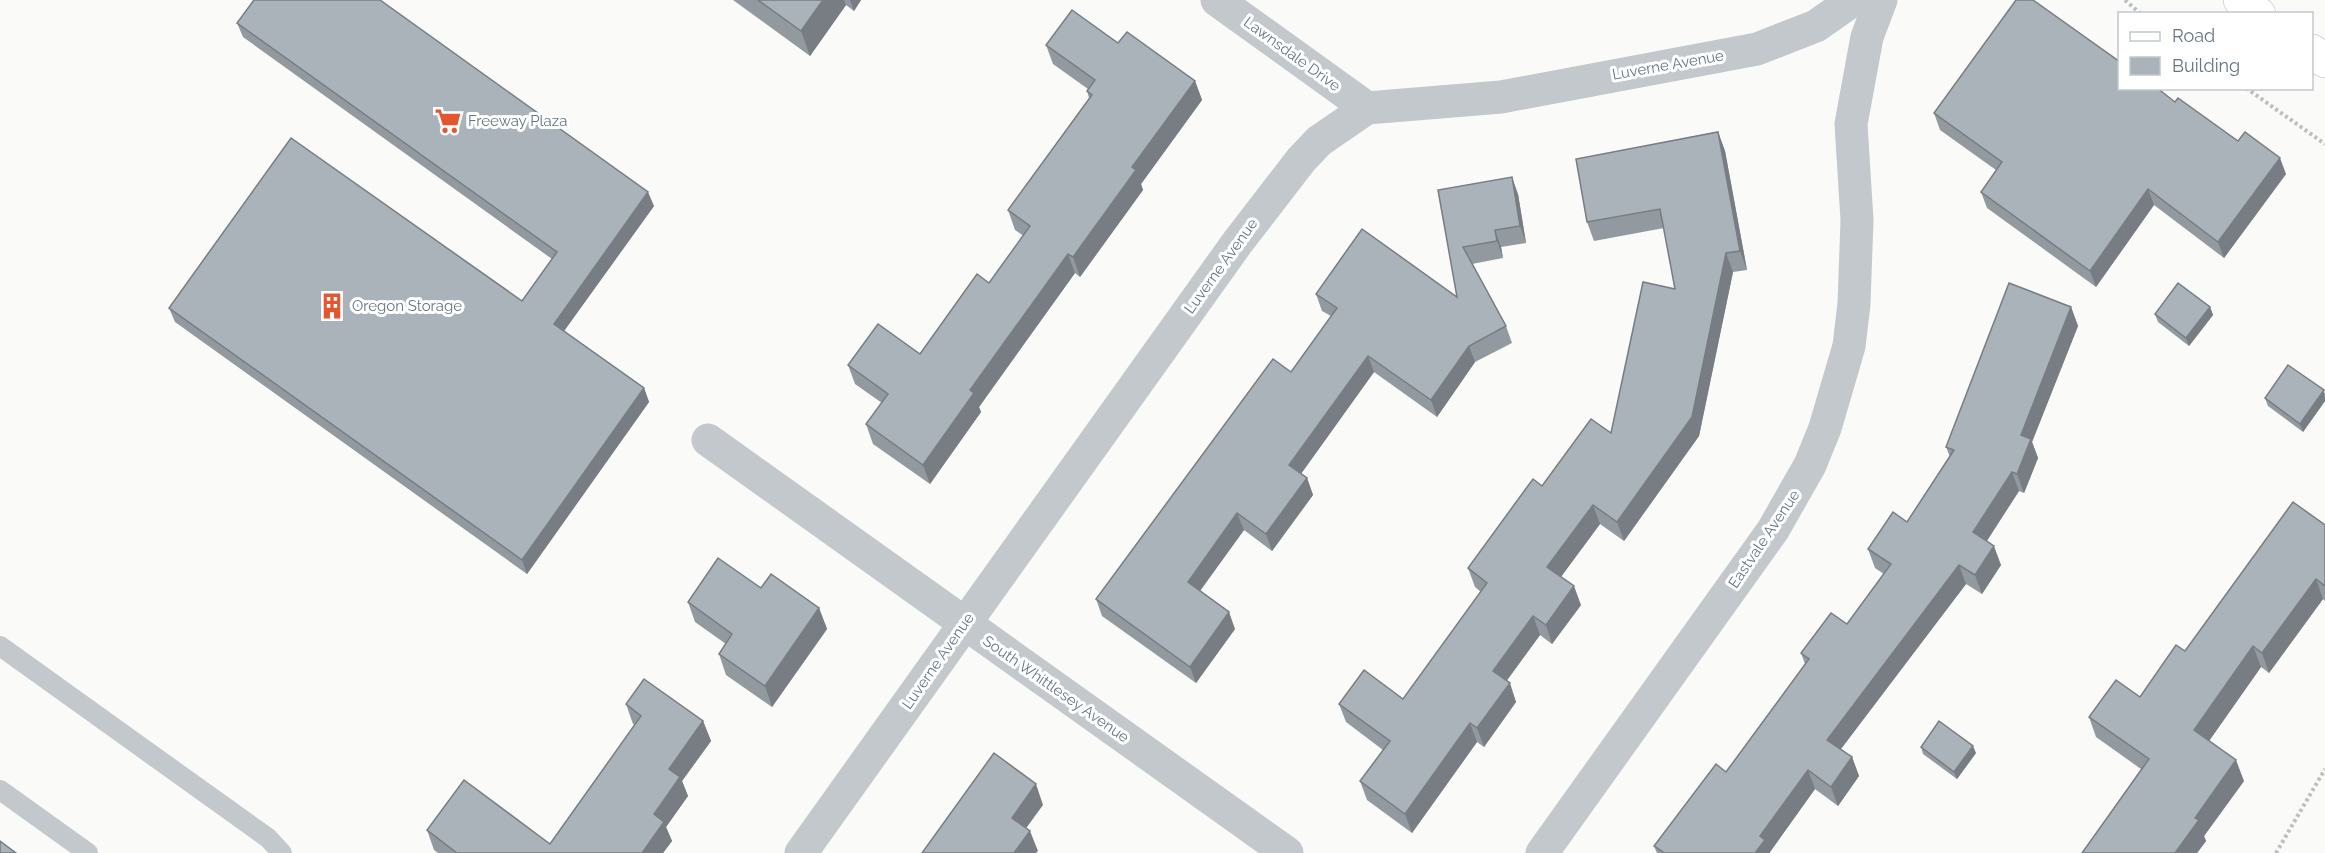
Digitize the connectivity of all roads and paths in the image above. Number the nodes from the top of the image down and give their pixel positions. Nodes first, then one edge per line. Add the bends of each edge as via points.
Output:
1 (1218, 0) edge
2 (1853, 0) edge
3 (1881, 0) edge
4 (2125, 0) edge
5 (2240, 0) edge
6 (2138, 12) edge
7 (2256, 12) edge
8 (2313, 52) edge
9 (2325, 61) edge
10 (2249, 90) edge
11 (1367, 108) junction
12 (2325, 144) edge
13 (708, 440) dead end
14 (964, 624) junction
15 (0, 646) edge
16 (2325, 769) edge
17 (0, 790) edge
18 (88, 853) edge
19 (282, 853) edge
20 (801, 853) edge
21 (1287, 853) edge
22 (1542, 853) edge
23 (2276, 853) edge

1 - 11 street, Lawnsdale Drive
2 - 11 street, Luverne Avenue via 1816,26 1757,50 1501,98
3 - 22 street, Eastvale Avenue via 1867,36 1851,124 1857,220 1849,346 1821,438 1806,474 1773,530
4 - 6 path
5 - 7 main road
8 - 9 main road
10 - 12 path
11 - 14 street, Luverne Avenue via 1319,141 1282,182
13 - 14 street, South Whittlesey Avenue
14 - 20 street, Luverne Avenue
14 - 21 street, South Whittlesey Avenue
15 - 19 lane via 268,838
16 - 23 path
17 - 18 lane

